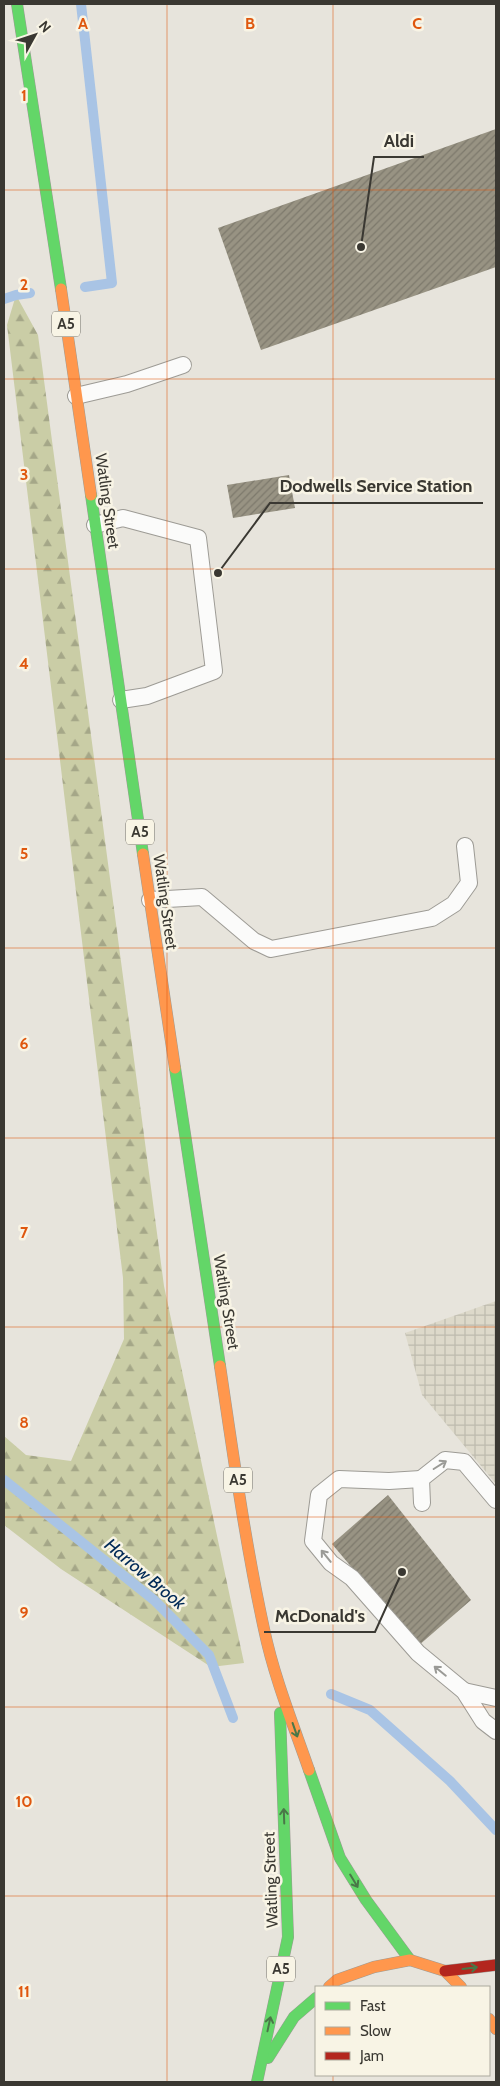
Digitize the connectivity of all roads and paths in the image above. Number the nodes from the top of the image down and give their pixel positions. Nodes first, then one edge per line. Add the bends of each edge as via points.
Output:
1 (17, 4) edge
2 (183, 365) dead end
3 (76, 396) junction
4 (95, 524) junction
5 (121, 700) junction
6 (465, 846) dead end
7 (150, 900) junction
8 (421, 1479) junction
9 (496, 1500) edge
10 (422, 1503) dead end
11 (279, 1684) junction
12 (464, 1691) junction
13 (496, 1698) edge
14 (496, 1731) edge
15 (410, 1960) junction
16 (496, 1966) edge
17 (444, 1971) junction
18 (330, 1986) edge
19 (460, 1986) edge
20 (315, 1999) edge
21 (258, 2077) edge

1 - 3 main road, Watling Street / A5
2 - 3 lane via 127,384
3 - 4 main road, Watling Street / A5
4 - 5 main road, Watling Street / A5
4 - 5 lane via 123,518 198,538 214,671 147,696
5 - 7 main road, Watling Street / A5
6 - 7 lane via 469,883 454,904 432,918 271,949 254,941 202,897
7 - 11 main road, Watling Street / A5 via 243,1517 264,1630
8 -> 9 lane via 445,1460 464,1462
8 - 10 lane
12 -> 8 lane via 418,1653 352,1578 331,1563 313,1541 318,1495 339,1479
11 -> 15 main road, Watling Street / A5 via 340,1858
21 -> 11 main road, Watling Street / A5 via 288,1937
12 - 13 lane
12 - 14 lane via 483,1721
15 - 17 main road
15 - 18 main road via 366,1969
17 -> 16 main road
17 - 19 main road
20 - 21 main road via 294,2017

